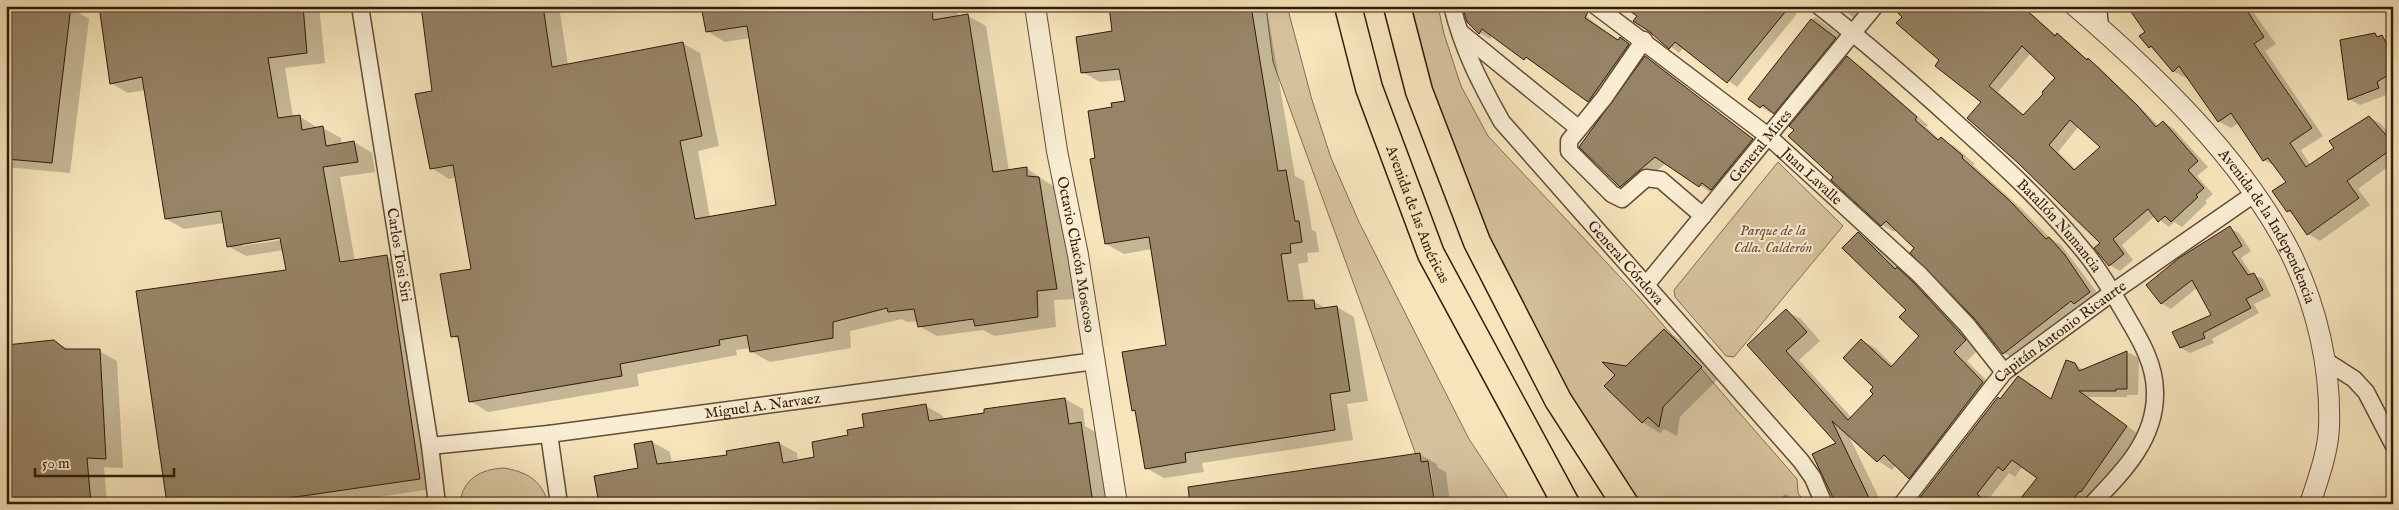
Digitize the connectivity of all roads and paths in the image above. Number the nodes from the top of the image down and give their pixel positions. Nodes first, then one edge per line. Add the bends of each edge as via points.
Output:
1 (360, 6) edge
2 (1035, 6) edge
3 (1348, 6) edge
4 (1397, 6) edge
5 (1452, 6) edge
6 (1596, 6) edge
7 (1819, 6) edge
8 (1875, 6) edge
9 (2076, 6) edge
10 (2098, 6) edge
11 (2100, 27) junction
12 (1458, 30) junction
13 (1853, 33) junction
14 (1644, 40) junction
15 (1578, 128) junction
16 (1768, 136) junction
17 (2254, 194) junction
18 (1703, 216) junction
19 (1646, 285) junction
20 (2113, 292) junction
21 (1095, 361) junction
22 (2326, 361) junction
23 (2004, 372) junction
24 (1558, 400) junction
25 (1516, 410) junction
26 (549, 434) junction
27 (2393, 444) edge
28 (430, 446) junction
29 (437, 504) edge
30 (559, 504) edge
31 (1117, 504) edge
32 (1566, 504) edge
33 (1577, 504) edge
34 (1608, 504) edge
35 (1626, 504) edge
36 (1824, 504) edge
37 (1902, 504) edge
38 (2092, 504) edge
39 (2310, 504) edge

1 - 28 street, Carlos Tosi Siri
2 - 21 street, Octavio Chacón Moscoso via 1057,152
3 - 25 main road, Avenida de las Américas via 1369,88 1431,254
4 - 24 main road via 1419,91 1477,242
5 - 12 street, General Córdova
6 - 14 street, Juan Lavalle
7 - 13 street, Batallón Numancia
8 - 13 street, General Mires
9 - 11 street, Avenida de la Independencia
10 - 11 street
11 - 17 street, Avenida de la Independencia via 2199,124
12 - 15 street
12 - 19 street, General Córdova via 1475,74 1502,122
13 - 16 street, General Mires
13 - 20 street, Batallón Numancia via 1969,134 2053,215
14 - 15 street via 1604,98
14 - 16 street, Juan Lavalle
15 - 18 street via 1569,141 1569,151 1612,194 1622,199 1646,178 1661,180
16 - 18 street, General Mires
16 - 23 street, Juan Lavalle via 1920,274
17 - 20 street, Capitán Antonio Ricaurte
17 - 22 street, Avenida de la Independencia via 2291,254 2316,318
18 - 19 street, General Mires
19 - 36 street, General Córdova via 1801,461 1813,478
20 - 23 street, Capitán Antonio Ricaurte
20 - 38 street, Batallón Numancia via 2147,355 2156,393 2152,418 2141,447 2120,476
21 - 26 street, Miguel A. Narvaez
21 - 31 street, Octavio Chacón Moscoso
22 - 27 street via 2354,379 2366,392
22 - 39 street, Avenida de la Independencia via 2329,428 2322,469
23 - 37 street, Capitán Antonio Ricaurte
24 - 34 main road
24 - 35 main road
25 - 32 main road, Avenida de las Américas
25 - 33 main road, Avenida de las Américas
26 - 28 street, Miguel A. Narvaez
26 - 30 street
28 - 29 street, Carlos Tosi Siri

